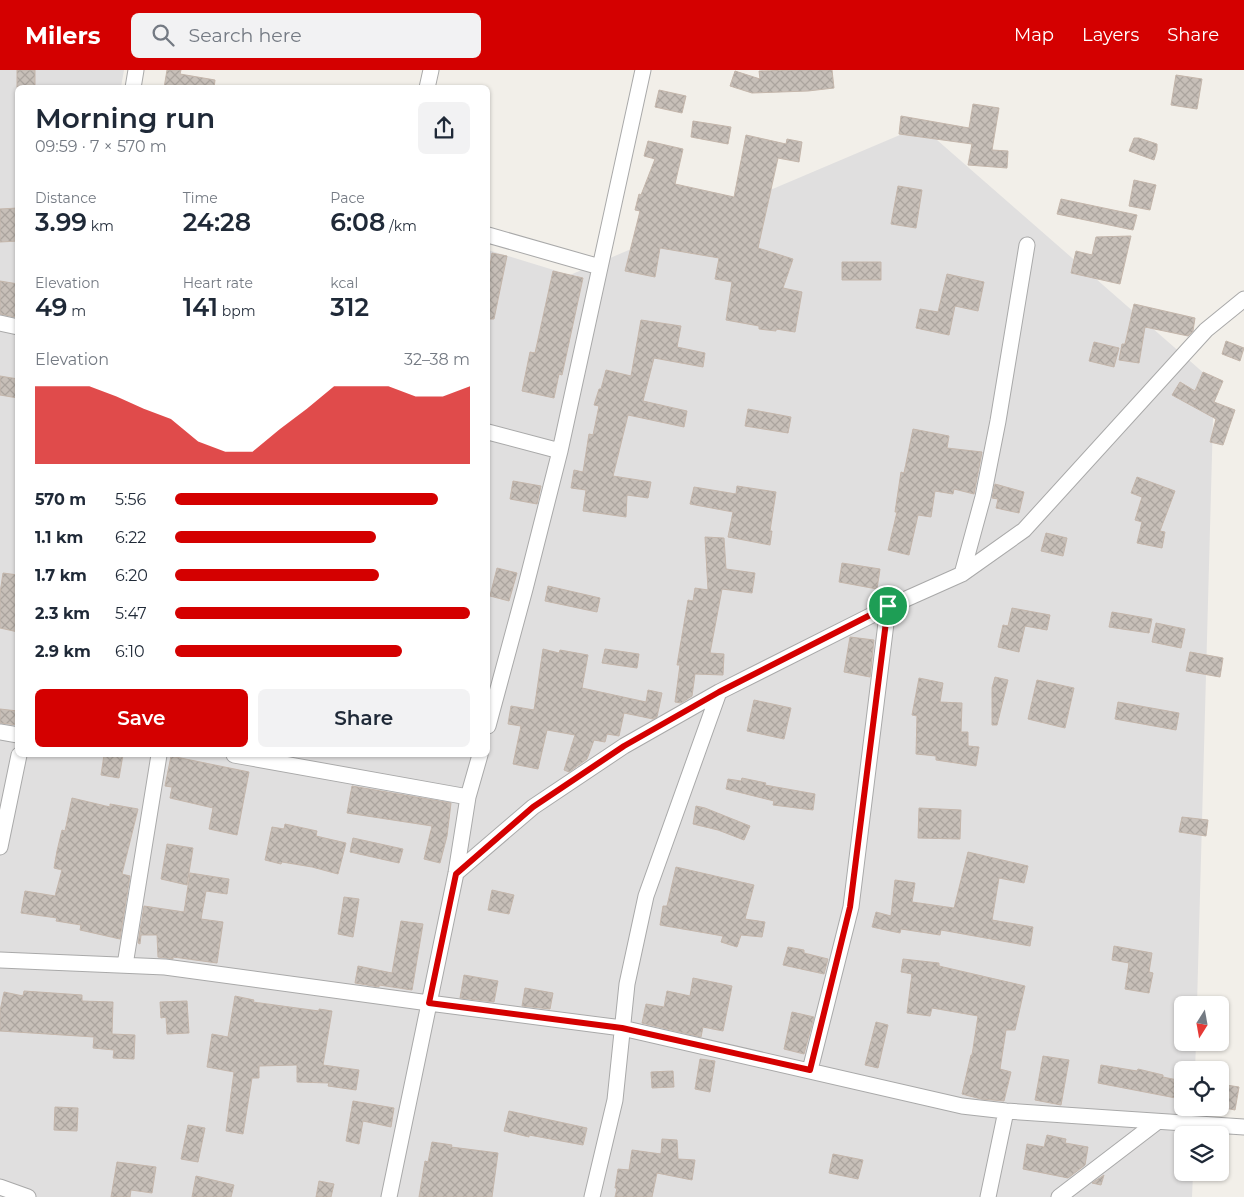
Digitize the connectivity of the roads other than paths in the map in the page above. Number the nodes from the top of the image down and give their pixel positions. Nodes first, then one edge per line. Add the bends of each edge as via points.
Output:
1 (136, 70) edge
2 (431, 70) edge
3 (643, 70) edge
4 (134, 85) edge
5 (428, 85) edge
6 (490, 236) edge
7 (1027, 245) dead end
8 (600, 267) junction
9 (1244, 299) edge
10 (0, 323) edge
11 (15, 326) edge
12 (490, 433) edge
13 (560, 452) junction
14 (962, 574) junction
15 (888, 606) junction
16 (719, 692) junction
17 (490, 719) edge
18 (0, 732) edge
19 (15, 734) edge
20 (19, 757) edge
21 (160, 757) edge
22 (245, 757) edge
23 (479, 757) edge
24 (468, 797) junction
25 (0, 847) edge
26 (456, 874) junction
27 (0, 960) edge
28 (126, 965) junction
29 (429, 1003) junction
30 (622, 1028) junction
31 (810, 1070) junction
32 (1006, 1111) junction
33 (1157, 1122) junction
34 (1244, 1127) edge
35 (0, 1188) edge
36 (28, 1197) edge
37 (389, 1197) edge
38 (592, 1197) edge
39 (988, 1197) edge
40 (1059, 1197) edge

1 - 4 street
2 - 5 street
3 - 8 street
6 - 8 street
7 - 14 street via 983,497
8 - 13 street
9 - 14 street via 1206,330 1024,530
10 - 11 street
12 - 13 street
13 - 17 street
14 - 15 street
15 - 16 street
15 - 31 street via 850,907
16 - 26 street via 624,746 533,807
16 - 30 street via 646,896 627,984
18 - 19 street
20 - 25 street
21 - 28 street
22 - 24 street
23 - 24 street
24 - 26 street
26 - 29 street
27 - 28 street
28 - 29 street via 165,967
29 - 30 street
29 - 37 street
30 - 31 street
30 - 38 street via 615,1100
31 - 32 street via 962,1106
32 - 33 street
32 - 39 street
33 - 34 street
33 - 40 street
35 - 36 street

